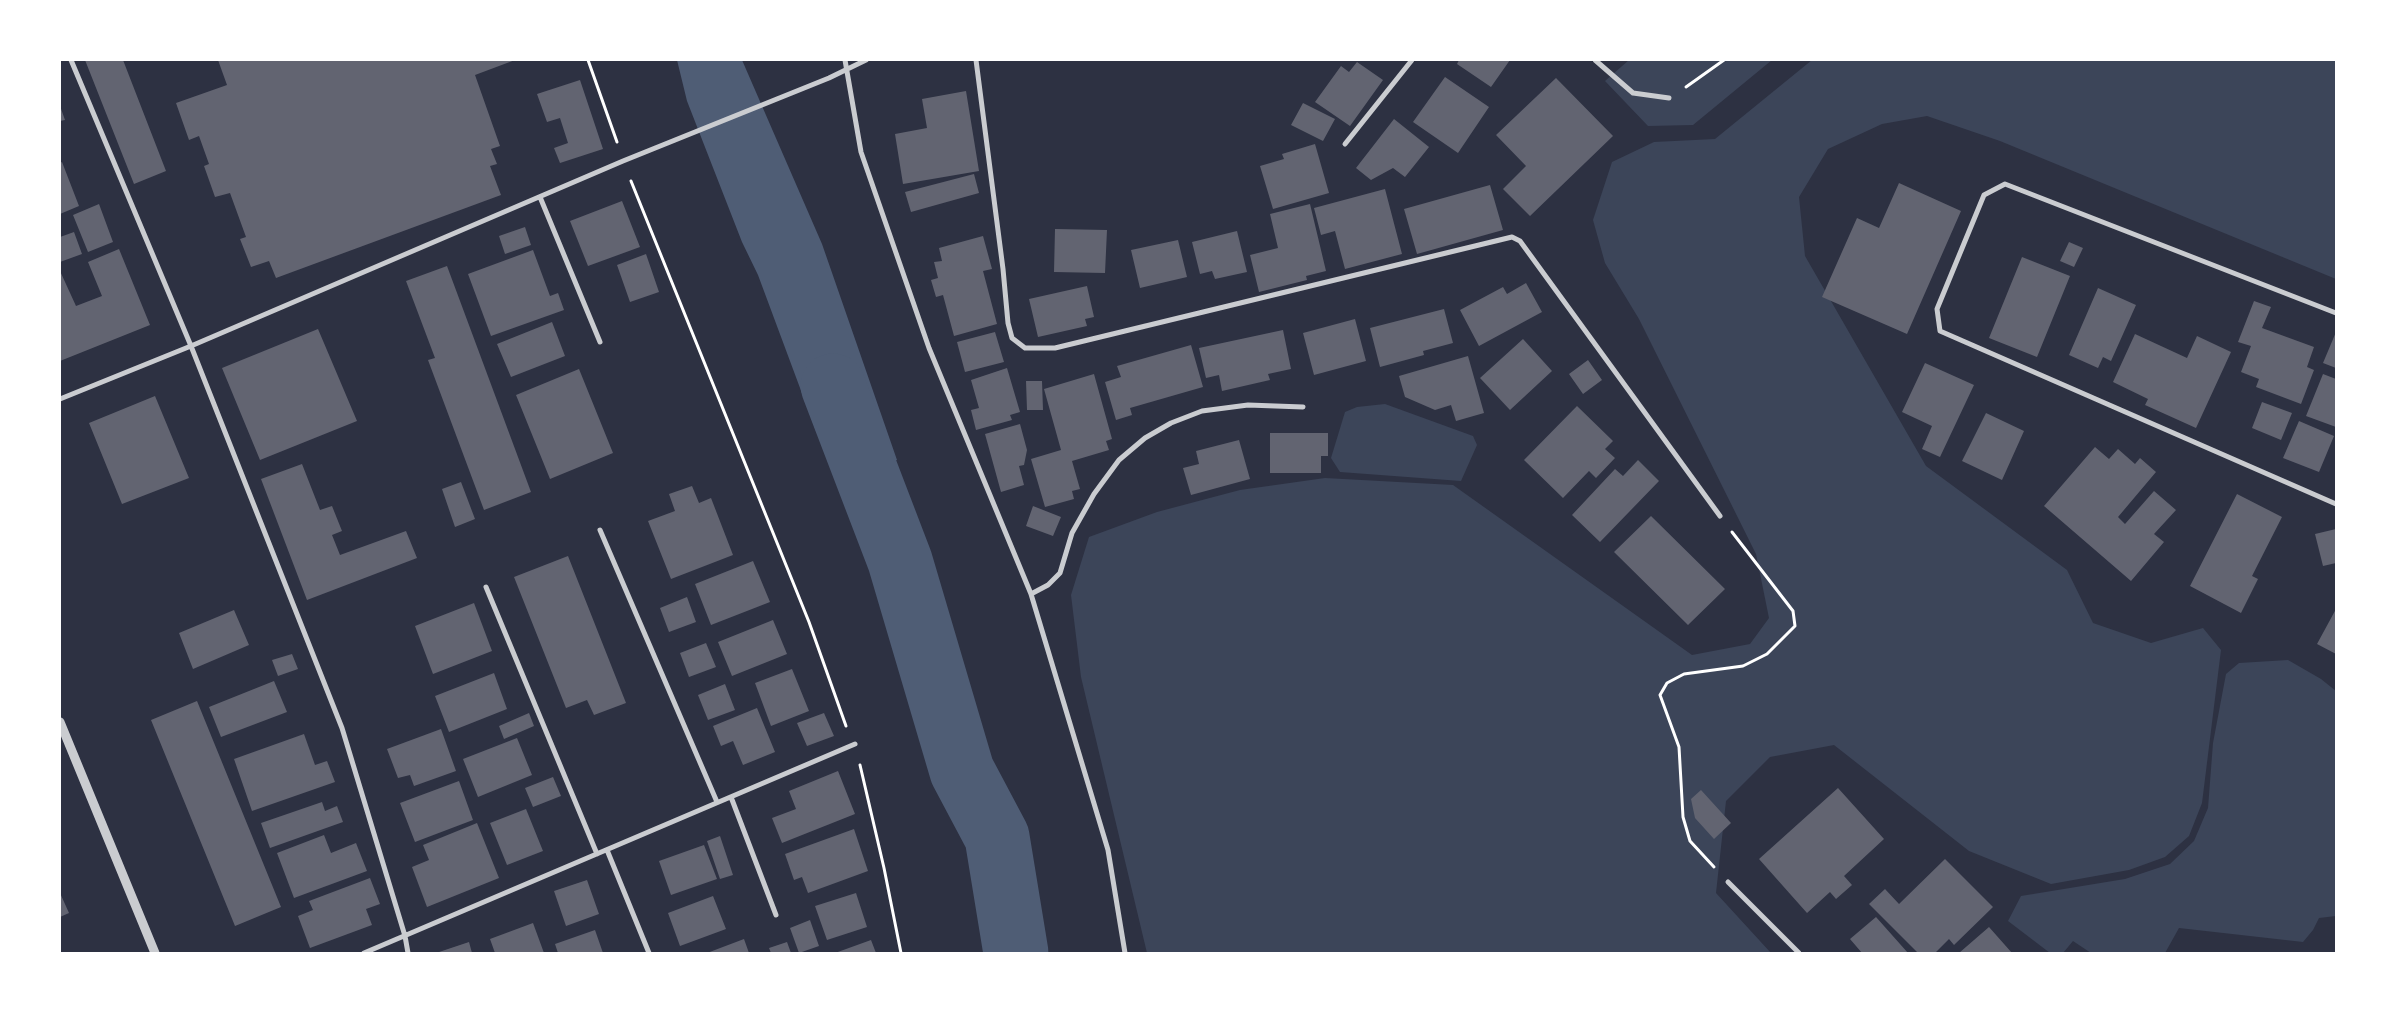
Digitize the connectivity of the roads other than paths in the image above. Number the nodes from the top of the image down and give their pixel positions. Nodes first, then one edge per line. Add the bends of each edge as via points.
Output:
1 (70, 60) edge
2 (845, 60) edge
3 (866, 60) edge
4 (976, 60) edge
5 (1412, 60) edge
6 (1595, 60) edge
7 (848, 68) junction
8 (1669, 98) road end
9 (1345, 144) dead end
10 (540, 197) junction
11 (2336, 313) edge
12 (600, 342) dead end
13 (191, 346) junction
14 (60, 399) edge
15 (1303, 407) dead end
16 (2336, 504) edge
17 (1720, 516) road end
18 (600, 530) dead end
19 (486, 587) dead end
20 (1031, 594) junction
21 (60, 722) edge
22 (855, 744) road end
23 (731, 797) junction
24 (717, 802) junction
25 (607, 850) junction
26 (597, 854) junction
27 (1728, 882) road end
28 (776, 915) dead end
29 (405, 936) junction
30 (155, 953) edge
31 (364, 953) edge
32 (408, 953) edge
33 (649, 953) edge
34 (1125, 953) edge
35 (1799, 953) edge

1 - 13 street
2 - 7 street
3 - 7 street
4 - 17 street via 1008,323 1012,338 1025,348 1055,348 1512,237 1520,241
5 - 9 street
6 - 8 street via 1633,93
7 - 10 street
7 - 20 street via 861,152 929,348
10 - 12 street
10 - 13 street
11 - 16 street via 2005,184 1984,195 1936,308 1940,330
13 - 14 street
13 - 29 street via 342,728
15 - 20 street via 1248,405 1202,411 1145,438 1119,460 1094,494 1072,533 1060,573 1048,585
18 - 24 street
19 - 26 street
20 - 34 street via 1108,850
21 - 30 street
22 - 23 street
23 - 24 street
23 - 28 street
24 - 25 street
25 - 26 street
25 - 33 street
26 - 29 street
27 - 35 street
29 - 31 street
29 - 32 street

